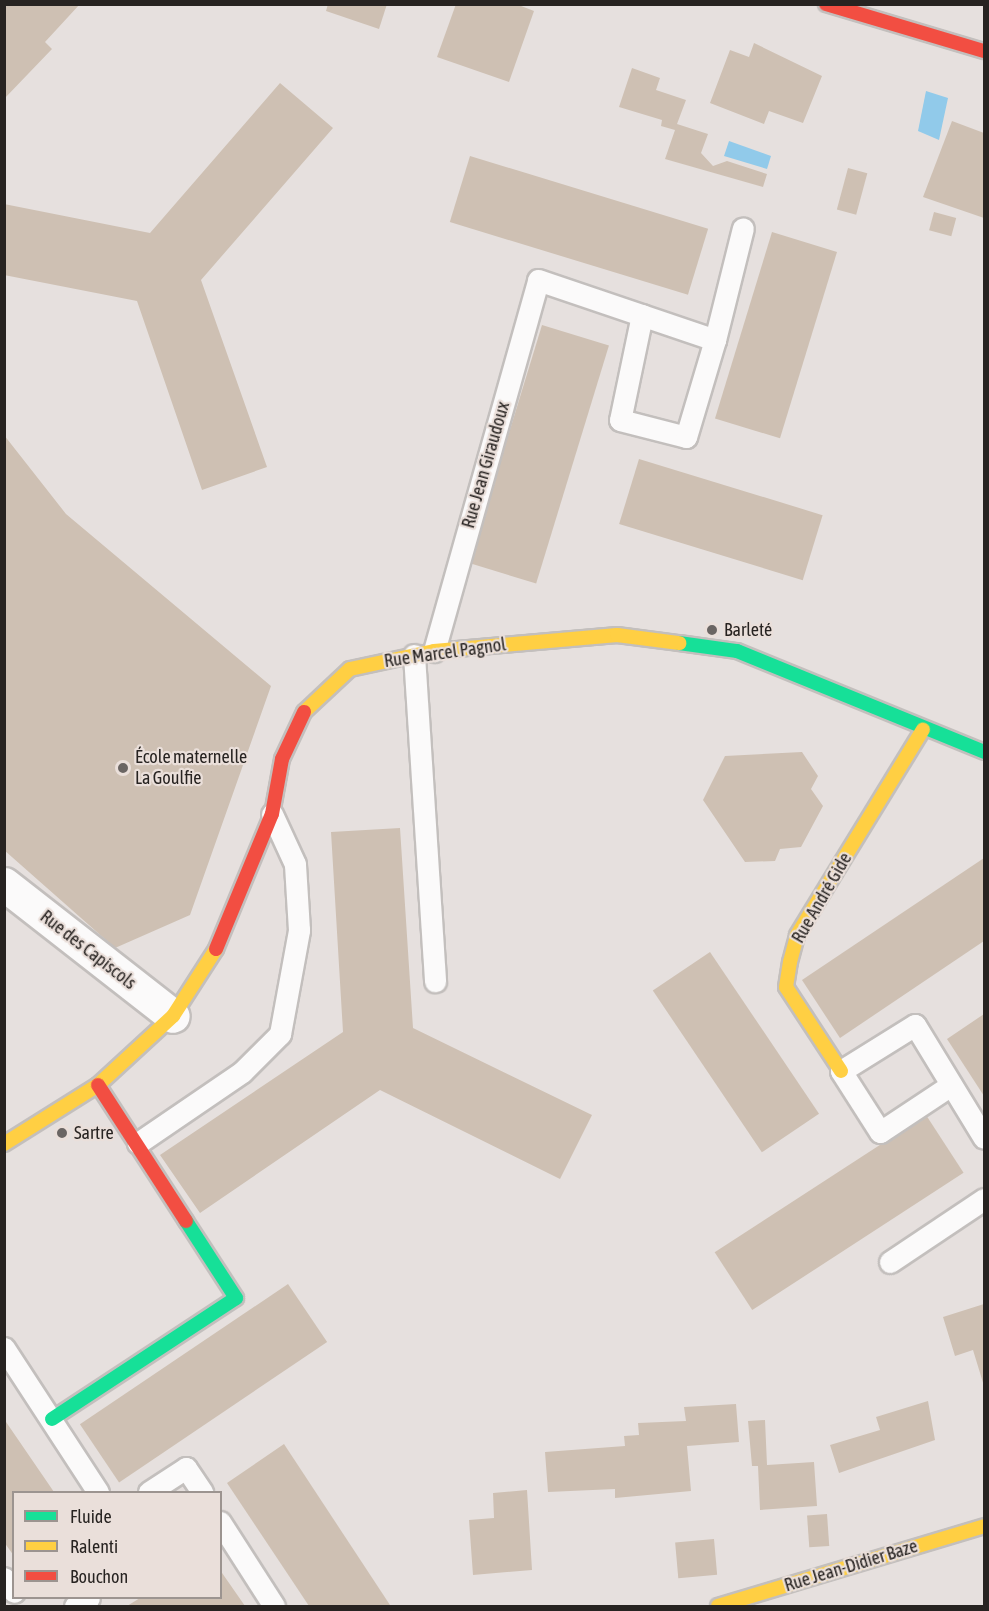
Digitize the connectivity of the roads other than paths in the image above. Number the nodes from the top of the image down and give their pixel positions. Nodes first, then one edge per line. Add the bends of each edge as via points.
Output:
1 (825, 4) edge
2 (984, 51) edge
3 (743, 228) dead end
4 (642, 315) junction
5 (716, 339) junction
6 (424, 653) junction
7 (923, 729) junction
8 (984, 752) edge
9 (272, 814) junction
10 (4, 884) edge
11 (435, 981) dead end
12 (173, 1016) junction
13 (841, 1071) junction
14 (98, 1085) junction
15 (951, 1085) junction
16 (984, 1138) edge
17 (4, 1143) edge
18 (138, 1143) junction
19 (984, 1199) edge
20 (890, 1262) dead end
21 (4, 1348) edge
22 (52, 1419) junction
23 (97, 1491) edge
24 (151, 1491) edge
25 (201, 1491) edge
26 (222, 1525) edge
27 (984, 1526) edge
28 (273, 1606) edge
29 (718, 1606) edge

1 - 2 street
3 - 5 lane
4 - 5 lane
4 - 5 lane via 620,420 686,437
4 - 6 lane, Rue Jean Giraudoux via 538,280
6 - 7 street, Rue Marcel Pagnol via 617,635 737,651
6 - 9 street, Rue Marcel Pagnol via 350,669 306,708 282,759
6 - 11 lane, Rue Jean Giraudoux
7 - 8 street, Rue Marcel Pagnol
7 - 13 street, Rue André Gide via 797,935 790,962 786,987
9 - 12 street, Rue Marcel Pagnol via 230,923 201,979
9 - 18 lane via 296,864 299,930 280,1034 242,1072
10 - 12 street, Rue des Capiscols
12 - 14 street, Rue Marcel Pagnol
13 - 15 lane via 915,1025
13 - 15 lane via 880,1132
14 - 17 street, Rue Marcel Pagnol
14 - 18 street
15 - 16 lane
18 - 22 street via 236,1298
19 - 20 lane
21 - 22 lane
22 - 23 lane
24 - 25 lane via 186,1468
26 - 28 lane
27 - 29 street, Rue Jean-Didier Baze

